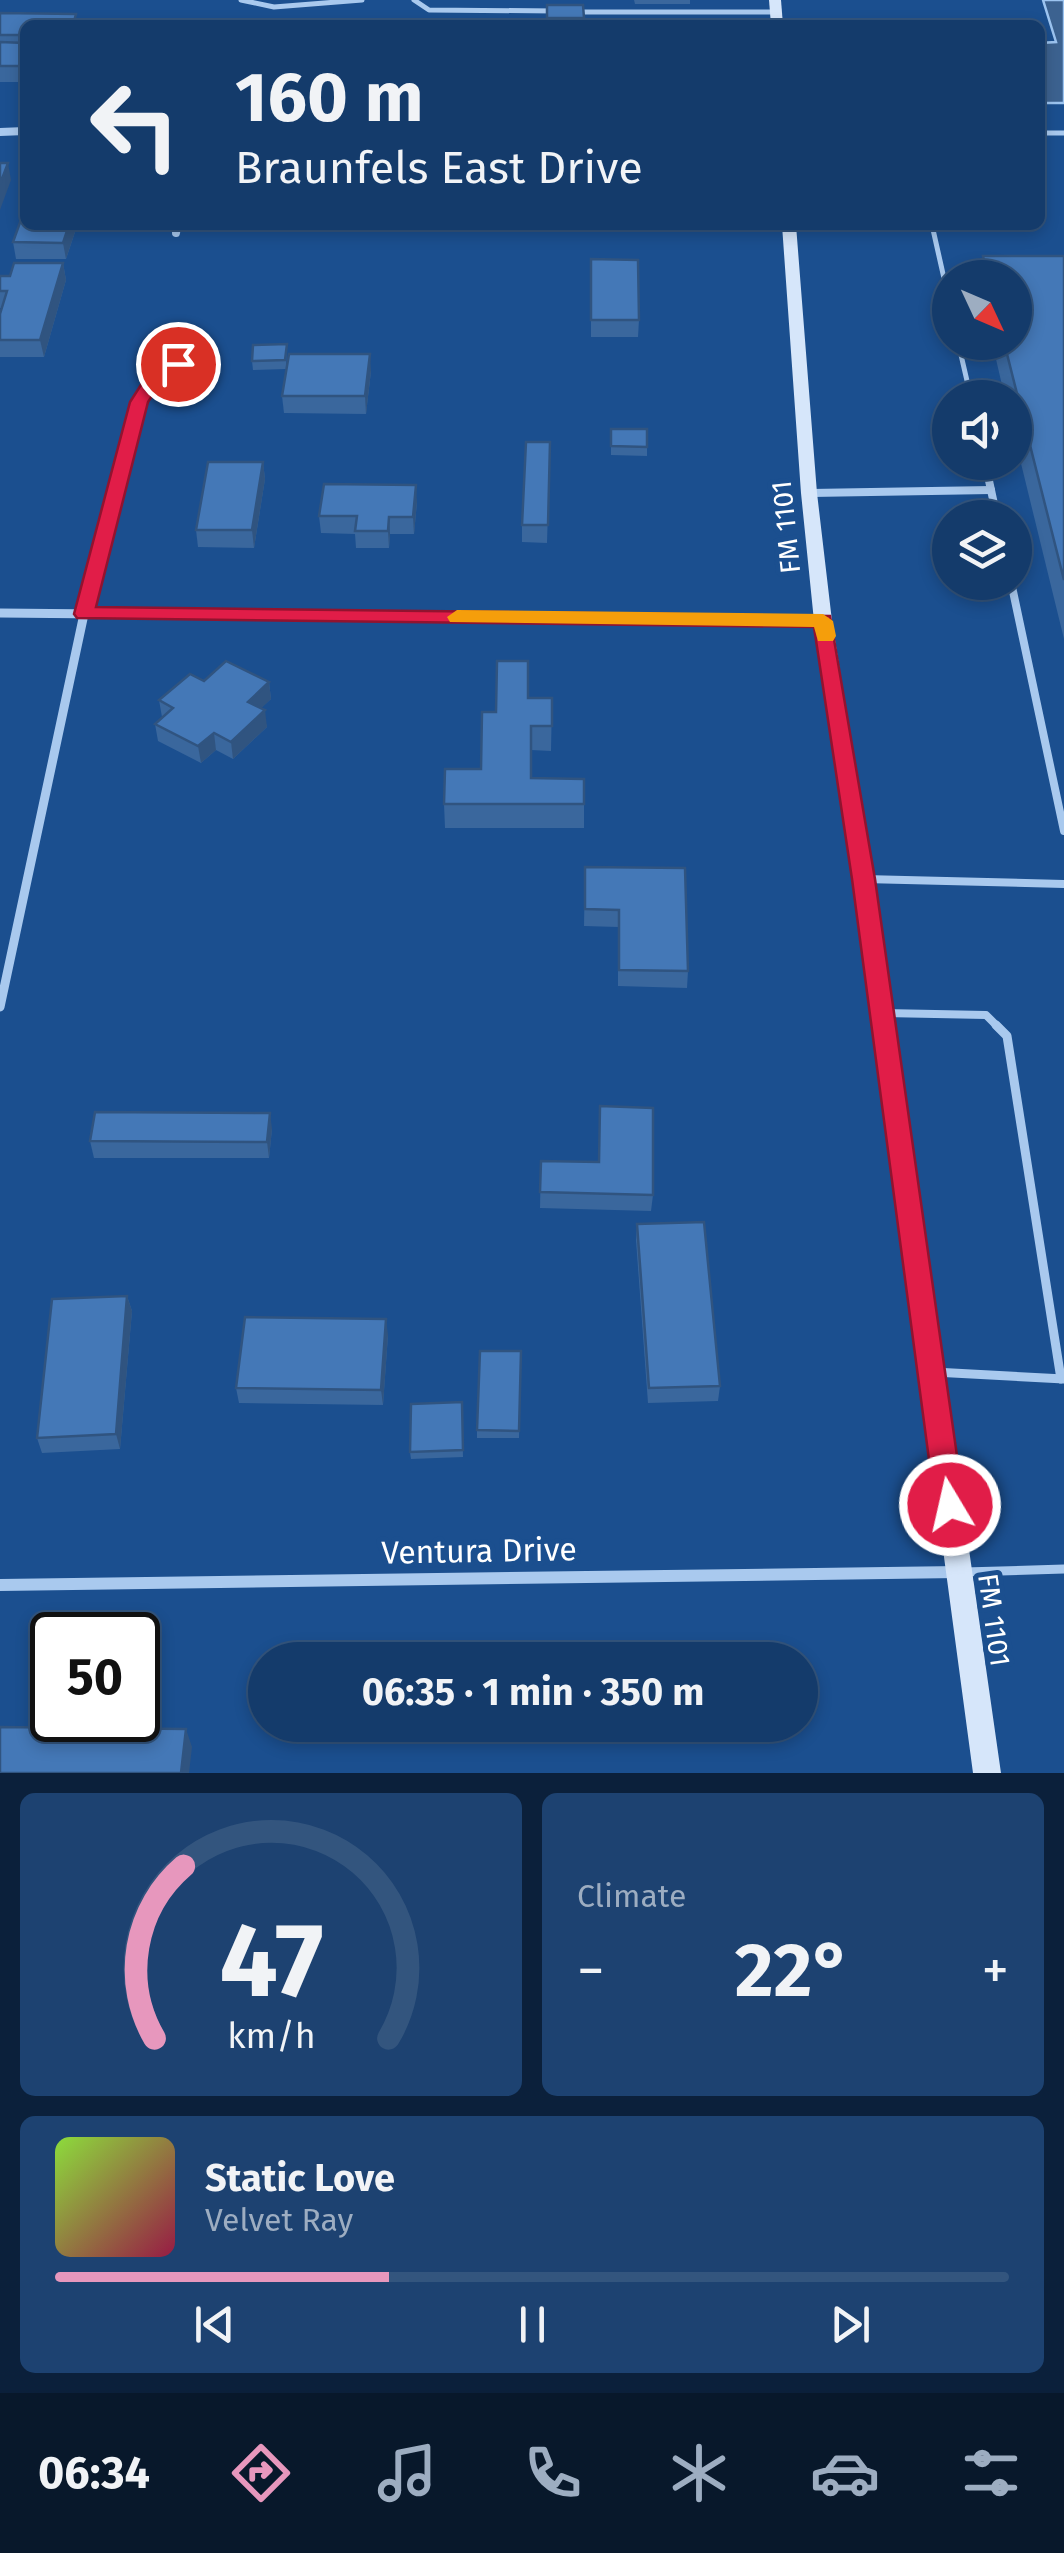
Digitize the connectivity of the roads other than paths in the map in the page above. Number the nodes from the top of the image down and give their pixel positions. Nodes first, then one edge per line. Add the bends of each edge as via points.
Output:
1 (241, 0) edge
2 (362, 0) edge
3 (414, 0) edge
4 (700, 0) edge
5 (701, 12) junction
6 (776, 12) edge
7 (790, 230) edge
8 (933, 230) edge
9 (940, 260) edge
10 (178, 364) dead end
11 (989, 480) edge
12 (991, 490) junction
13 (809, 493) junction
14 (993, 500) edge
15 (1015, 600) edge
16 (0, 612) edge
17 (84, 614) junction
18 (823, 621) junction
19 (1064, 831) edge
20 (863, 879) junction
21 (1064, 884) edge
22 (0, 1006) edge
23 (879, 1012) junction
24 (930, 1372) junction
25 (1063, 1379) edge
26 (1064, 1569) edge
27 (959, 1572) junction
28 (0, 1584) edge
29 (987, 1773) edge

1 - 2 lane via 274,7
3 - 5 lane via 441,11
4 - 5 lane
5 - 6 lane
7 - 13 main road, FM 1101 / FM 1101
8 - 9 lane
10 - 17 street via 152,381 139,402
11 - 12 lane
12 - 13 lane
12 - 14 lane
13 - 18 main road, FM 1101 / FM 1101
15 - 19 lane
16 - 17 street
17 - 18 street
17 - 22 street
18 - 20 main road, FM 1101 / FM 1101
20 - 21 lane
20 - 23 main road, FM 1101 / FM 1101
23 - 24 main road, FM 1101 / FM 1101
23 - 25 lane via 986,1015 1007,1036
24 - 25 lane
24 - 27 main road, FM 1101 / FM 1101
26 - 27 lane
27 - 28 street, Ventura Drive
27 - 29 main road, FM 1101 / FM 1101

